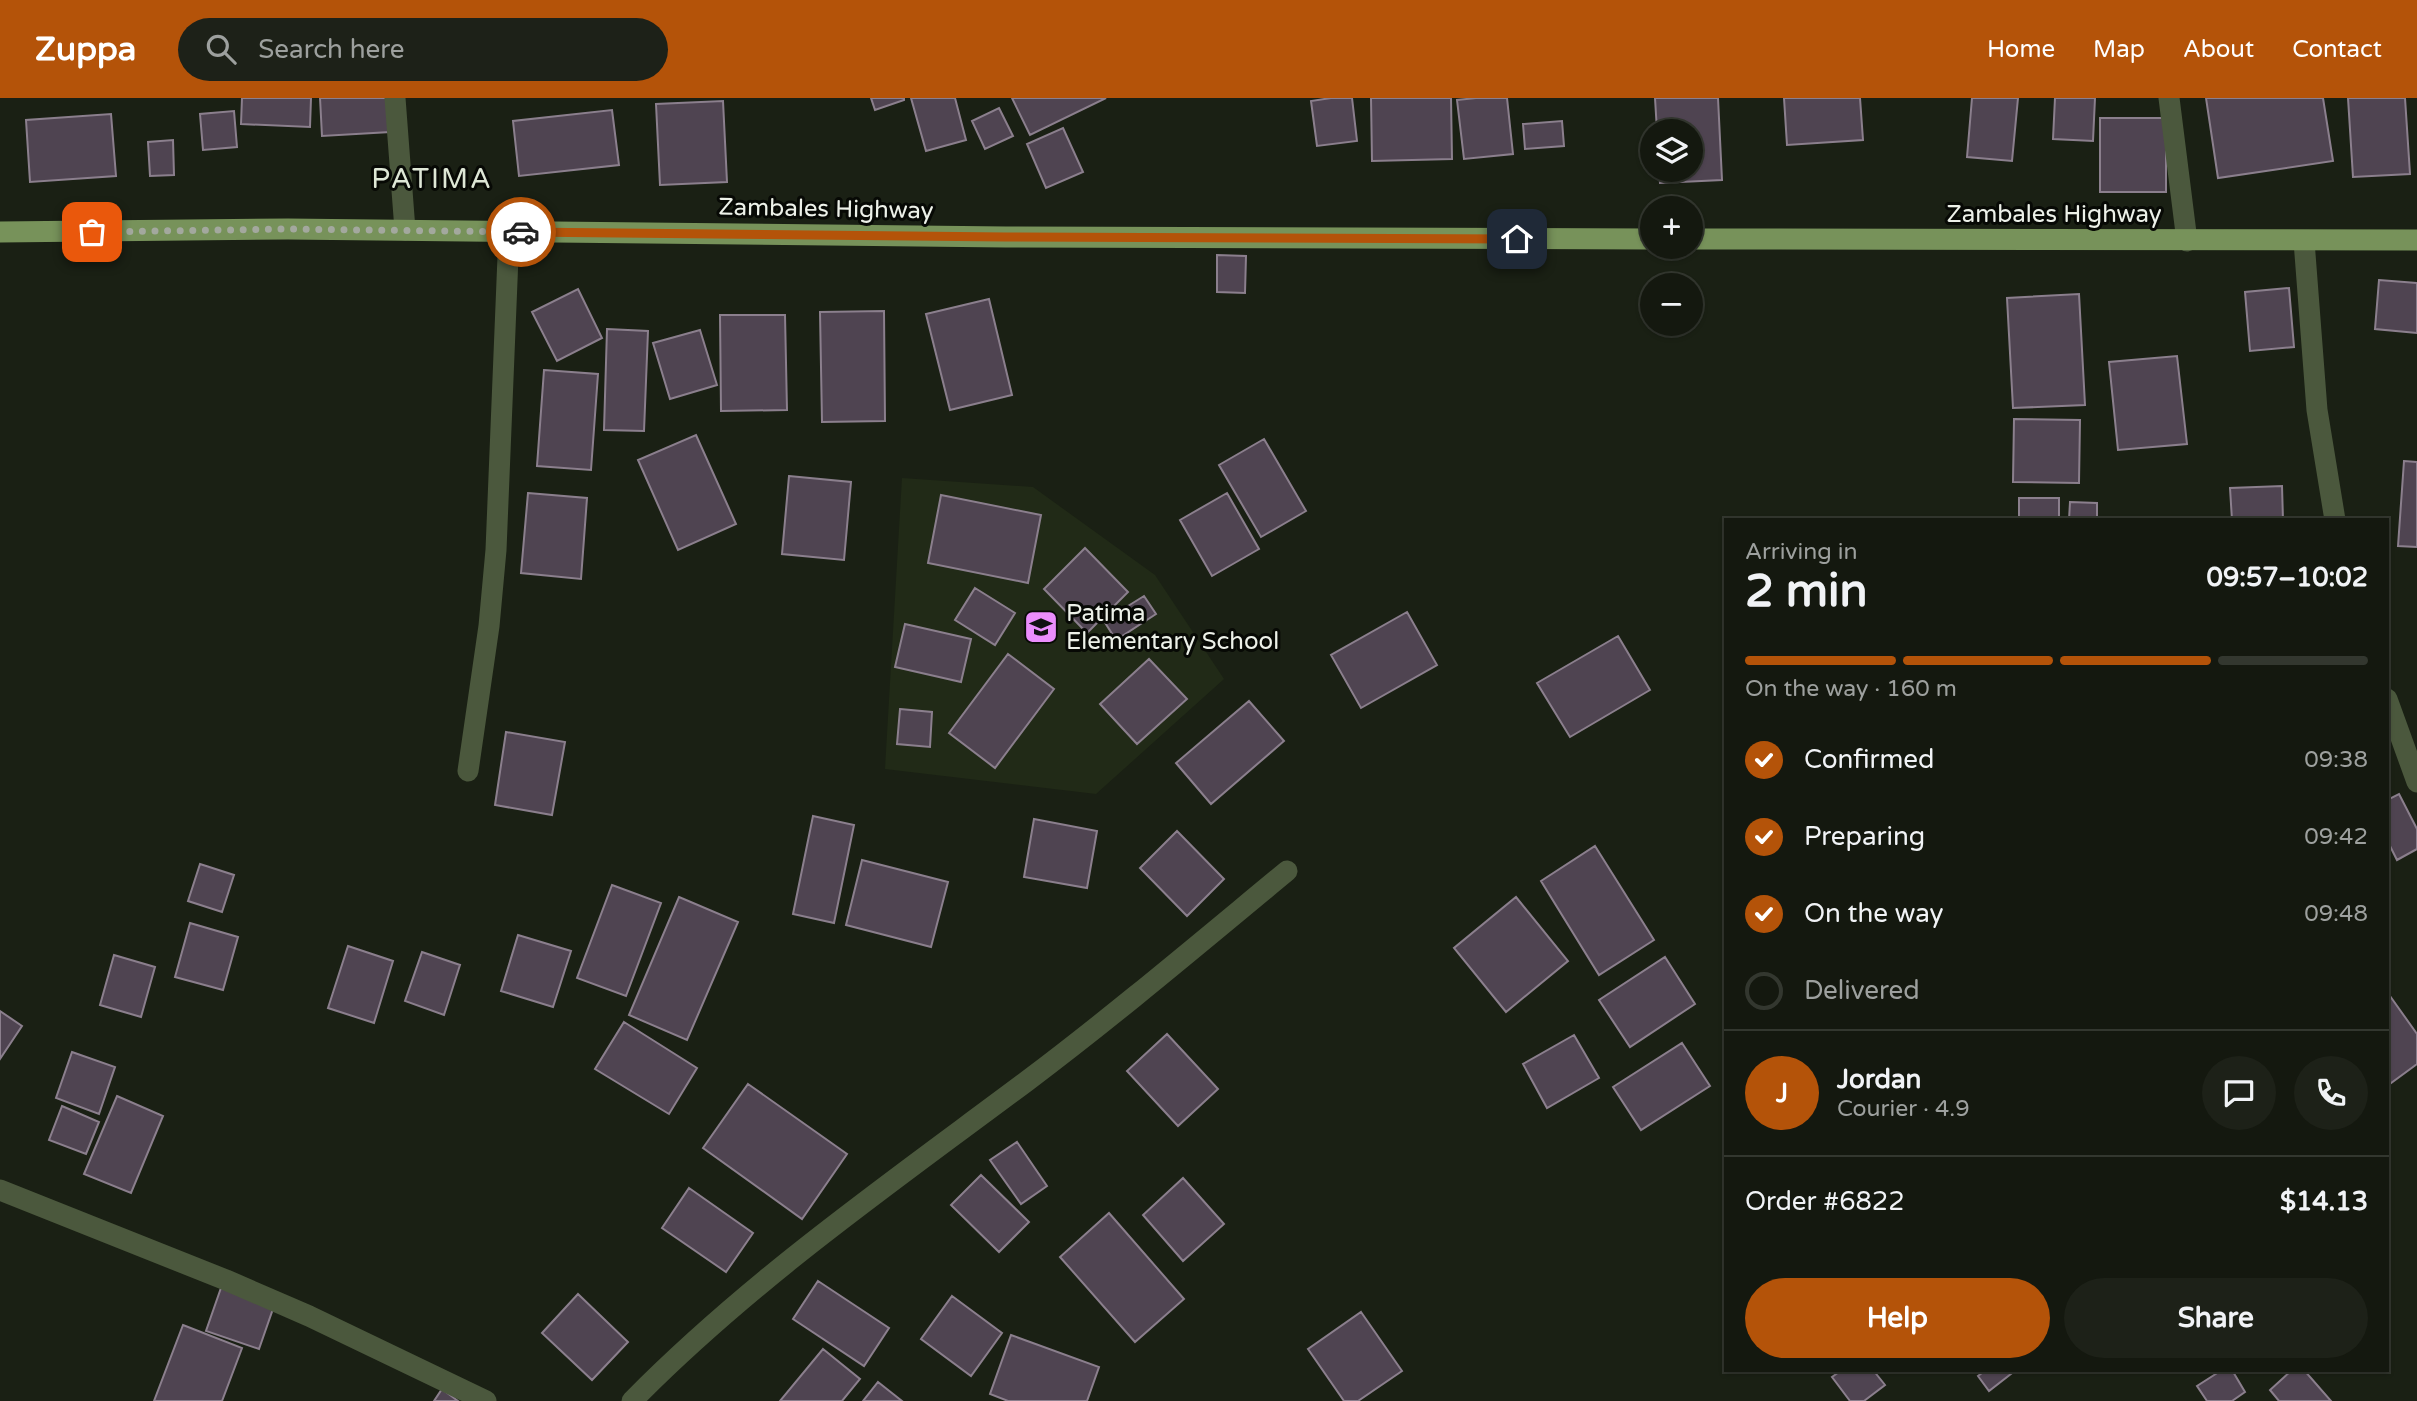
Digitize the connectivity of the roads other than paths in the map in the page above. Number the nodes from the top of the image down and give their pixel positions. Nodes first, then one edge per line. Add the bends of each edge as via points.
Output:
1 (395, 98) edge
2 (2169, 98) edge
3 (405, 230) junction
4 (0, 232) edge
5 (509, 232) junction
6 (1640, 239) edge
7 (1703, 239) edge
8 (2417, 240) edge
9 (2187, 241) junction
10 (2305, 241) junction
11 (2335, 518) edge
12 (2389, 705) edge
13 (468, 771) dead end
14 (2417, 782) edge
15 (1287, 871) dead end
16 (0, 1190) edge
17 (486, 1401) edge
18 (632, 1401) edge

1 - 3 street
2 - 9 street
3 - 4 main road, Zambales Highway
3 - 5 main road, Zambales Highway
5 - 6 main road, Zambales Highway
5 - 13 street via 496,550
7 - 9 main road, Zambales Highway
8 - 10 main road, Zambales Highway
9 - 10 main road, Zambales Highway
10 - 11 street via 2316,410
12 - 14 street
15 - 18 street via 1108,1019 755,1287
16 - 17 street via 286,1306

